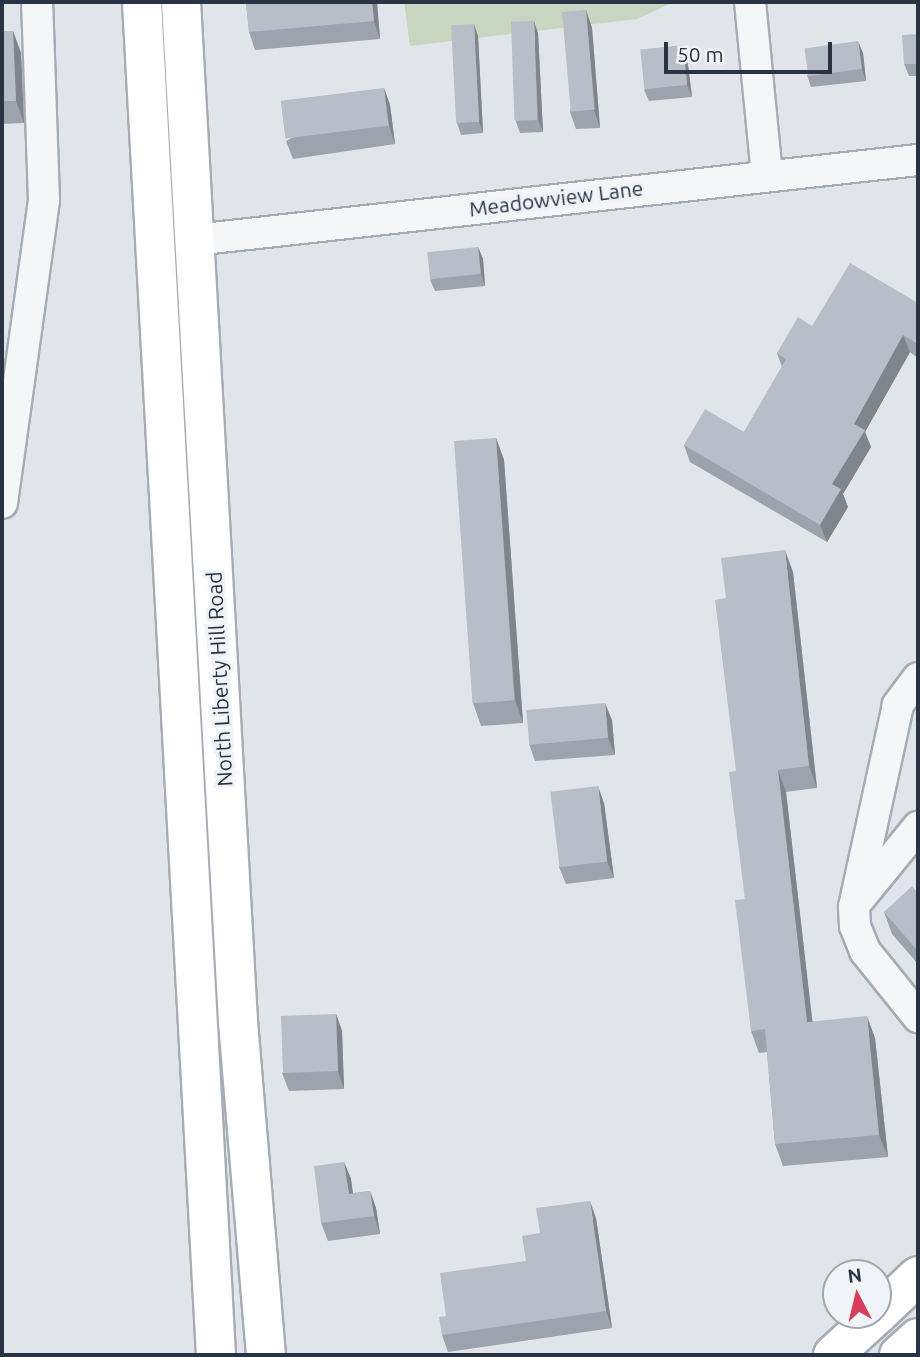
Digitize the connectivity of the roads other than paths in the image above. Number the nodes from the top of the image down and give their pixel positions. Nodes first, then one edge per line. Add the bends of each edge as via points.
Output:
1 (37, 2) edge
2 (142, 2) edge
3 (181, 2) edge
4 (750, 2) edge
5 (918, 160) edge
6 (767, 174) junction
7 (194, 240) junction
8 (155, 244) junction
9 (2, 503) edge
10 (918, 678) edge
11 (918, 827) edge
12 (853, 907) junction
13 (918, 1017) edge
14 (918, 1276) edge
15 (892, 1301) edge
16 (213, 1312) junction
17 (858, 1329) edge
18 (862, 1329) edge
19 (918, 1338) edge
20 (268, 1345) edge
21 (202, 1355) edge
22 (216, 1355) edge
23 (820, 1355) edge
24 (833, 1355) edge
25 (899, 1355) edge

1 - 9 street via 44,200
2 - 8 main road, North Liberty Hill Road
3 - 7 main road, North Liberty Hill Road
4 - 6 street
5 - 6 street, Meadowview Lane
6 - 7 street, Meadowview Lane
7 - 8 main road
7 - 20 main road, North Liberty Hill Road via 238,1022
8 - 16 main road, North Liberty Hill Road
10 - 12 street via 898,705
11 - 12 street
12 - 13 street via 865,951
14 - 15 main road
16 - 21 main road
16 - 22 main road, North Liberty Hill Road
17 - 23 main road
18 - 24 main road
19 - 25 main road

